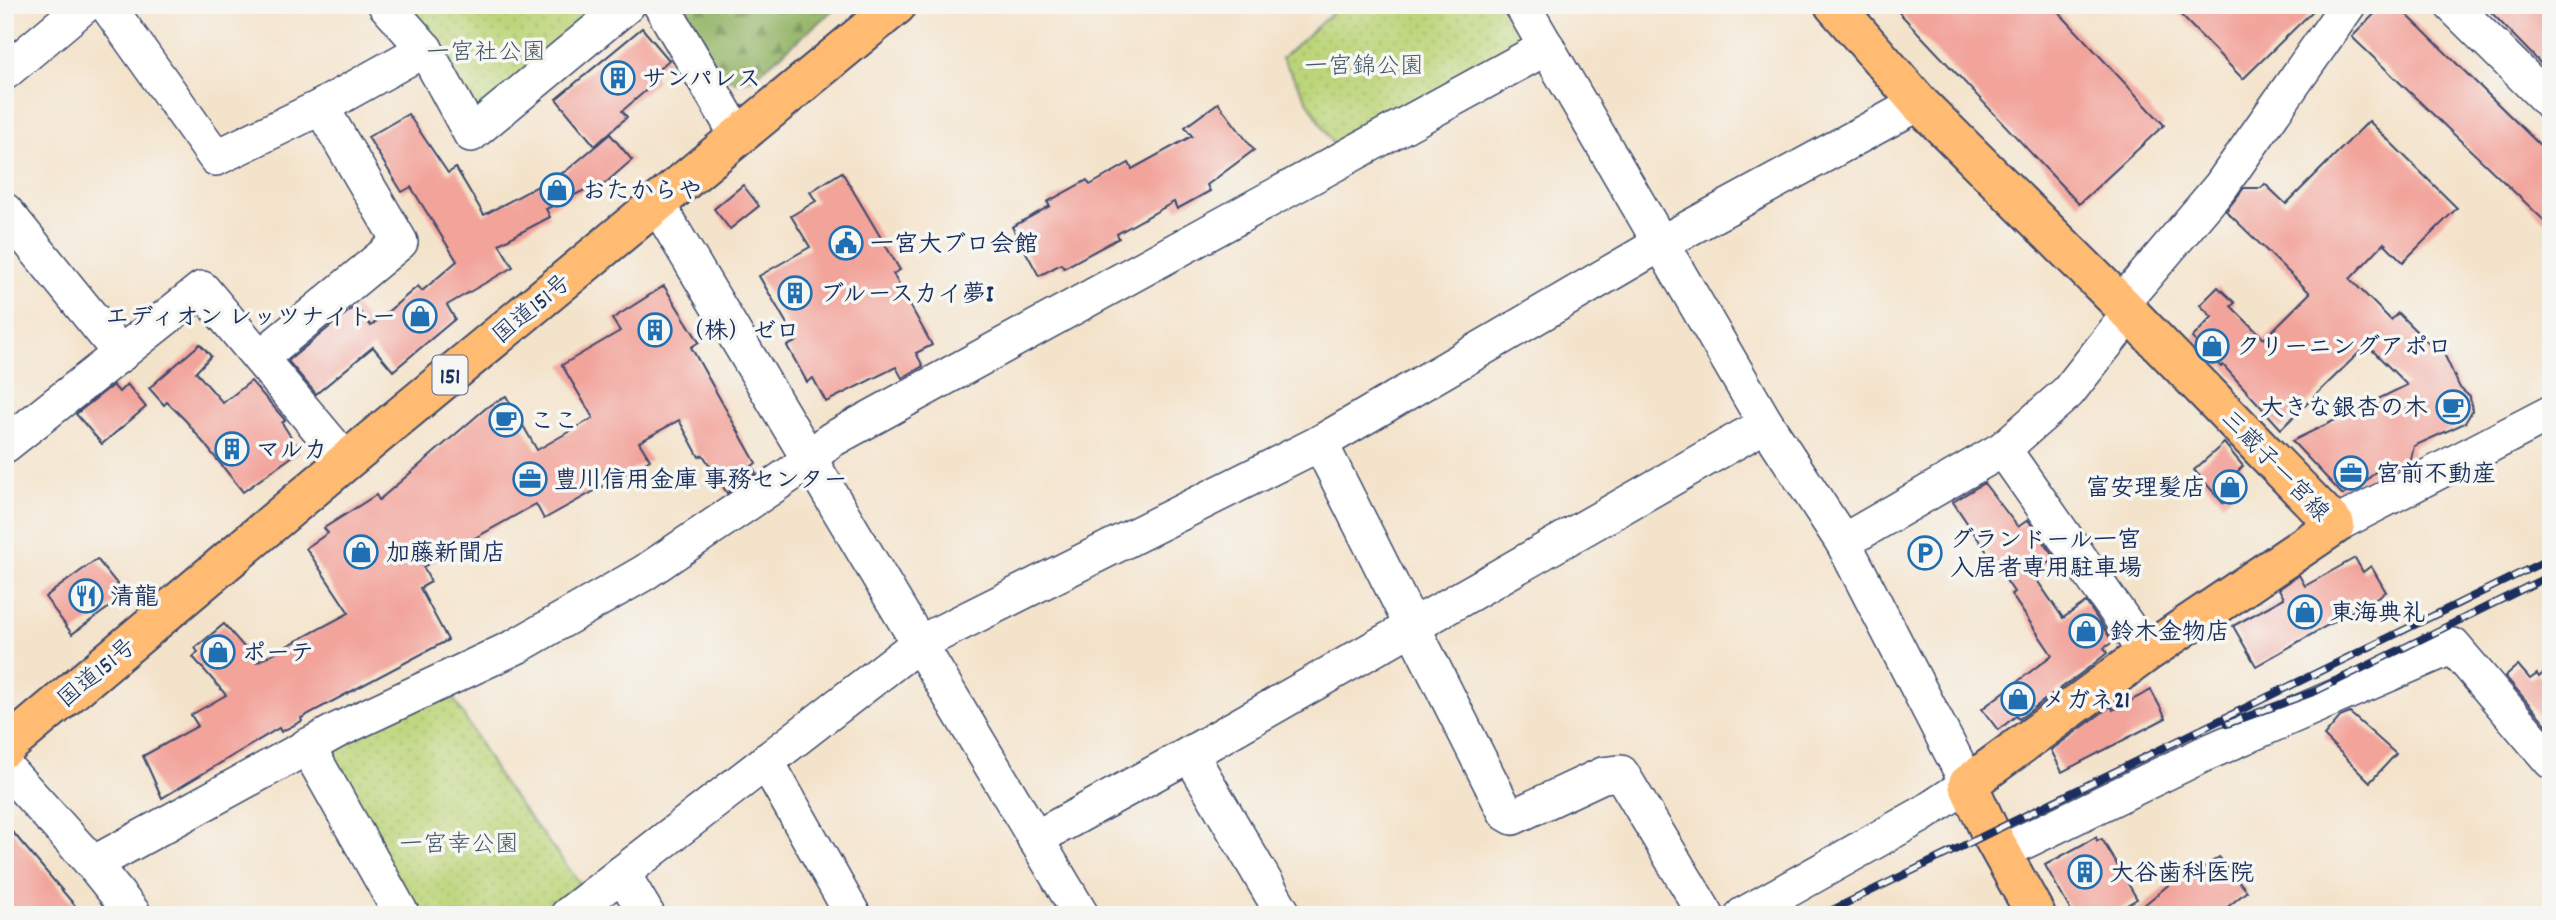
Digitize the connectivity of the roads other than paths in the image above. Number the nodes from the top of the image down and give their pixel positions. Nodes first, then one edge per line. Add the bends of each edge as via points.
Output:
1 (85, 5) edge
2 (107, 5) edge
3 (386, 5) edge
4 (627, 5) edge
5 (661, 5) edge
6 (897, 5) edge
7 (1522, 5) edge
8 (1834, 5) edge
9 (2348, 5) edge
10 (2452, 5) edge
11 (1547, 47) junction
12 (425, 49) junction
13 (5, 72) edge
14 (1919, 103) junction
15 (2551, 103) edge
16 (321, 107) junction
17 (738, 136) junction
18 (657, 204) junction
19 (5, 211) edge
20 (1660, 244) junction
21 (2125, 309) junction
22 (121, 354) junction
23 (260, 358) junction
24 (2551, 413) edge
25 (1766, 424) junction
26 (1320, 443) junction
27 (5, 445) edge
28 (2003, 449) junction
29 (810, 457) junction
30 (346, 461) junction
31 (2335, 525) junction
32 (1843, 542) junction
33 (1411, 627) junction
34 (918, 644) junction
35 (2146, 653) junction
36 (307, 746) junction
37 (5, 748) edge
38 (1190, 754) junction
39 (766, 761) junction
40 (2551, 761) edge
41 (5, 766) edge
42 (1968, 784) junction
43 (1035, 839) junction
44 (2001, 852) junction
45 (93, 864) junction
46 (622, 873) junction
47 (1067, 909) edge
48 (134, 915) edge
49 (402, 915) edge
50 (568, 915) edge
51 (647, 915) edge
52 (852, 915) edge
53 (1284, 915) edge
54 (1706, 915) edge
55 (1743, 915) edge
56 (2036, 915) edge

1 - 13 street
2 - 16 street via 216,158
3 - 12 street
4 - 12 street via 471,134
5 - 17 street
6 - 17 main road, 国道151号 / 151
7 - 11 street
8 - 14 main road, 三蔵子一宮線
9 - 21 street via 2221,186
10 - 15 street
11 - 20 street
11 - 29 street via 831,440
12 - 16 street
14 - 20 street
14 - 21 main road, 三蔵子一宮線
16 - 23 street via 400,242
17 - 18 main road, 国道151号 / 151
18 - 29 street
18 - 30 main road, 国道151号 / 151
19 - 22 street
20 - 25 street
20 - 26 street
21 - 28 street via 2068,392
21 - 31 main road, 三蔵子一宮線
22 - 23 street via 201,289
22 - 27 street
23 - 30 street
24 - 31 street
25 - 32 street
25 - 33 street
26 - 33 street
26 - 34 street
28 - 32 street
28 - 35 street
29 - 34 street
29 - 36 street via 632,580 517,646
30 - 37 main road, 国道151号 / 151
31 - 35 main road, 三蔵子一宮線
32 - 42 street
33 - 38 street
33 - 54 street via 1506,813 1513,817 1603,775 1621,774
34 - 39 street
34 - 43 street
35 - 42 main road, 三蔵子一宮線
36 - 45 street
36 - 49 street
38 - 43 street
38 - 53 street
39 - 46 street
39 - 52 street
40 - 44 street via 2453,646 2204,754
41 - 45 street
42 - 44 main road
42 - 55 street
43 - 47 street
44 - 56 main road
45 - 48 street
46 - 50 street
46 - 51 street

